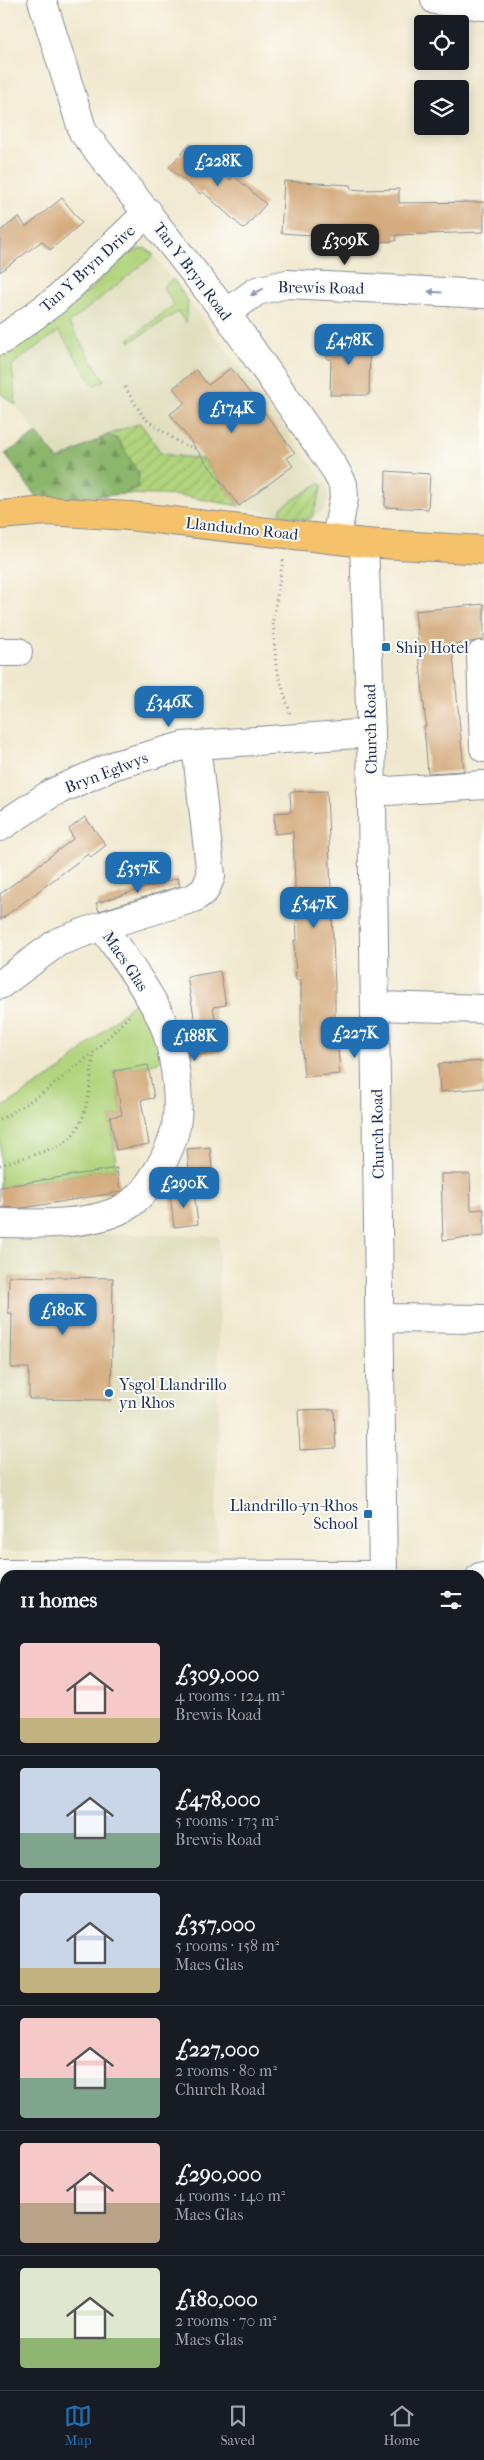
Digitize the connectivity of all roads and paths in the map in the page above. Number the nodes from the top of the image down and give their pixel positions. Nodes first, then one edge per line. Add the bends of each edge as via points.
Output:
1 (42, 0) edge
2 (435, 0) edge
3 (484, 6) edge
4 (148, 212) junction
5 (484, 294) edge
6 (226, 313) junction
7 (0, 341) edge
8 (125, 387) dead end
9 (196, 449) dead end
10 (0, 515) edge
11 (287, 533) junction
12 (336, 538) junction
13 (364, 543) junction
14 (484, 550) edge
15 (481, 655) dead end
16 (371, 733) junction
17 (297, 738) junction
18 (196, 745) junction
19 (484, 748) edge
20 (484, 785) edge
21 (372, 792) junction
22 (0, 827) edge
23 (102, 926) junction
24 (0, 985) edge
25 (149, 997) junction
26 (375, 1006) junction
27 (484, 1010) edge
28 (94, 1052) junction
29 (0, 1120) edge
30 (0, 1166) edge
31 (0, 1223) edge
32 (380, 1318) junction
33 (484, 1319) edge
34 (383, 1570) edge

1 - 4 street, Tan Y Bryn Road via 83,132
2 - 3 street
4 - 6 street, Tan Y Bryn Road
4 - 7 street, Tan Y Bryn Drive via 56,300
5 -> 6 street, Brewis Road via 287,284 257,291
6 - 12 street, Tan Y Bryn Road via 343,484 344,498
8 - 9 path via 144,418 178,442
10 - 11 main road, Llandudno Road via 47,511 129,516
11 - 12 main road, Llandudno Road
11 - 17 path via 273,620 276,666
12 - 13 main road, Llandudno Road
13 - 14 main road, Llandudno Road
13 - 16 street, Church Road
15 - 19 street
16 - 17 street, Bryn Eglwys
16 - 21 street, Church Road
17 - 18 street, Bryn Eglwys
18 - 22 street, Bryn Eglwys via 115,765 52,792
18 - 23 street via 211,876 205,890 194,898
20 - 21 street
21 - 26 street, Church Road
23 - 24 street, Maes Glas via 58,942
23 - 25 street, Maes Glas
25 - 28 path
25 - 31 street, Maes Glas via 162,1020 171,1050 177,1100 176,1127 149,1185 126,1206 101,1215 77,1220
26 - 27 street
26 - 32 street, Church Road
28 - 29 path via 46,1091
28 - 30 path via 88,1104 79,1124 63,1143
32 - 33 street
32 - 34 street, Church Road

